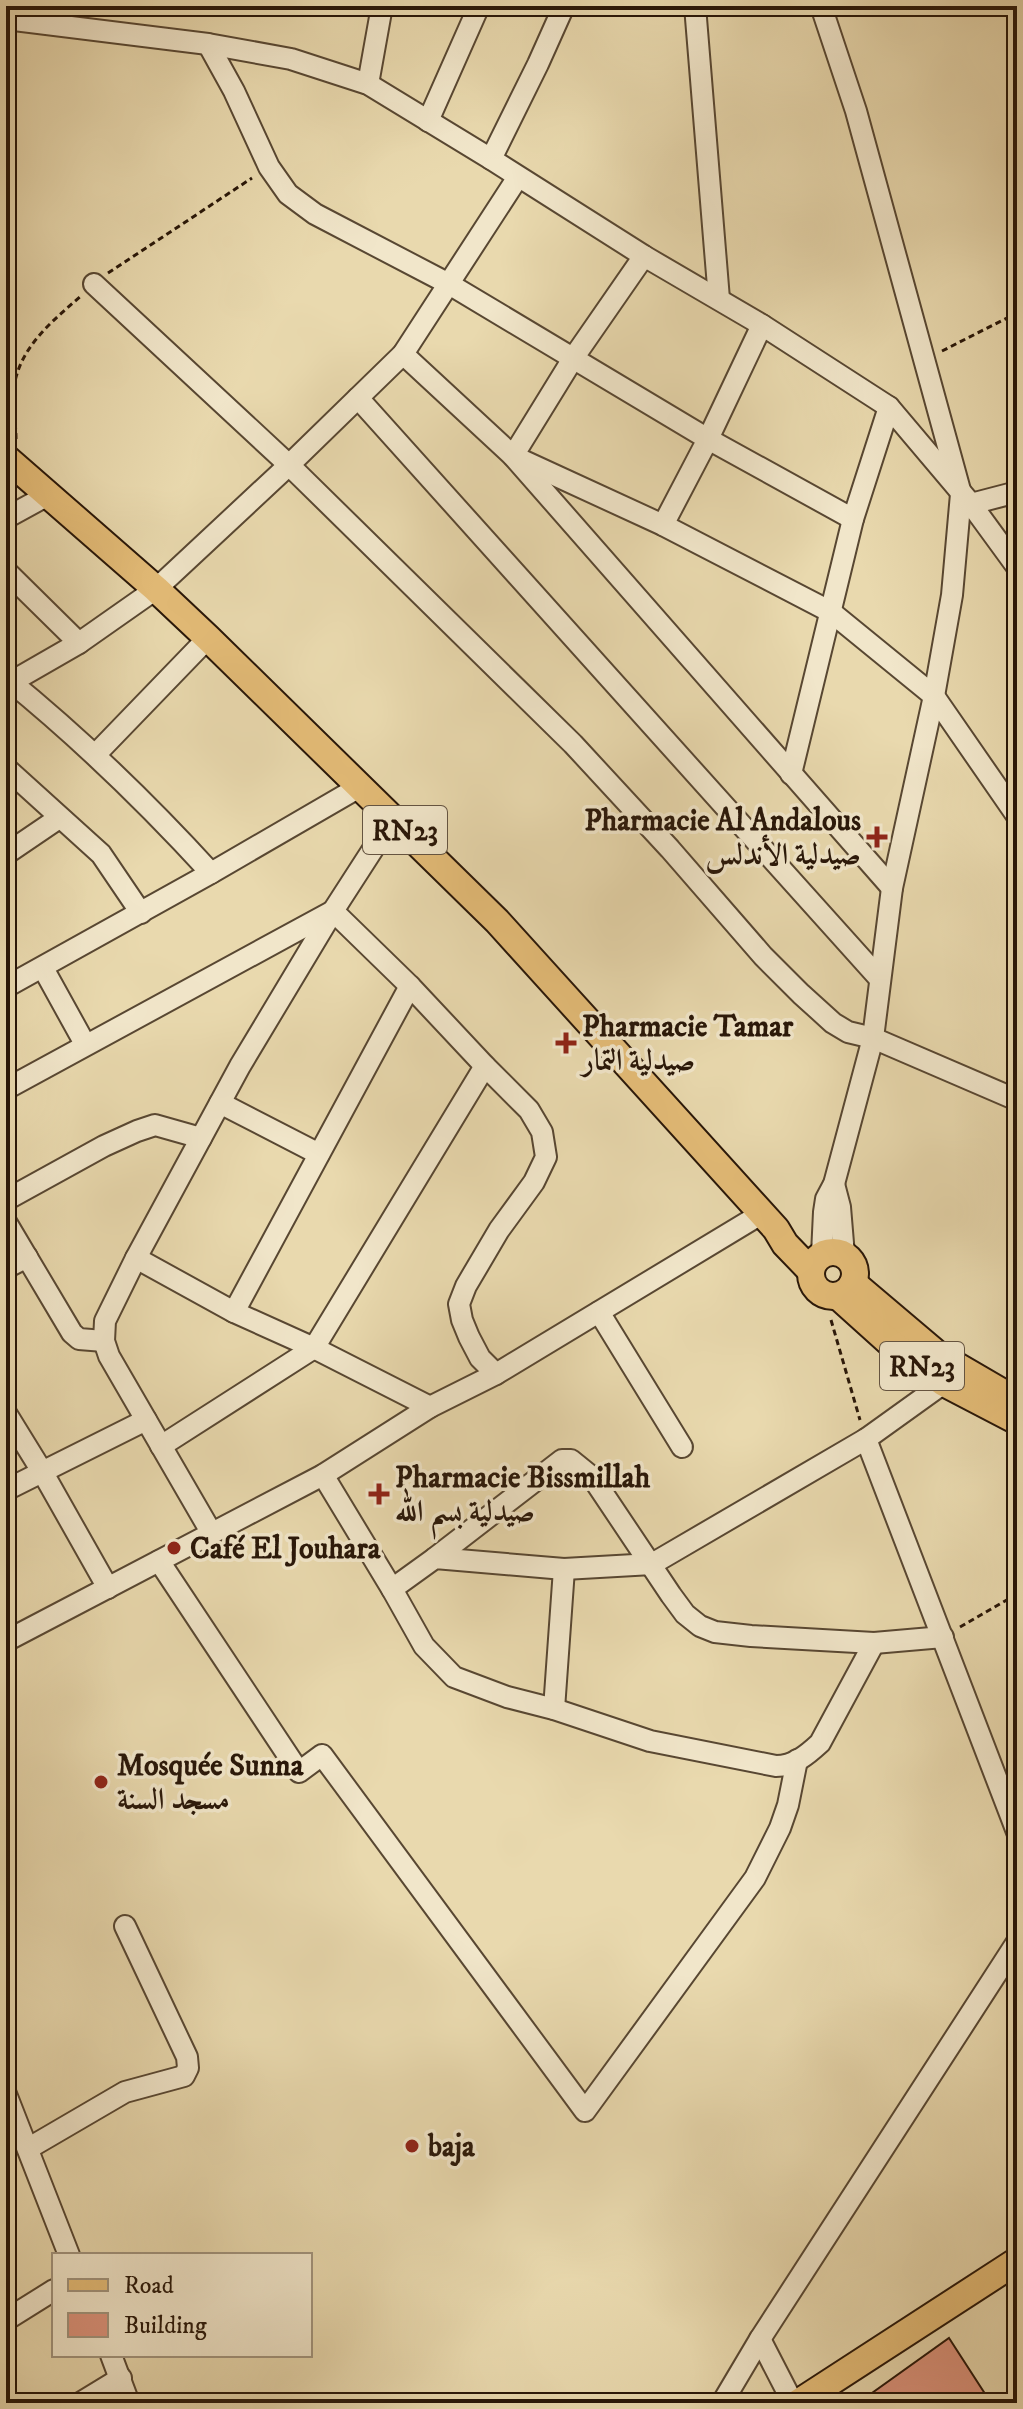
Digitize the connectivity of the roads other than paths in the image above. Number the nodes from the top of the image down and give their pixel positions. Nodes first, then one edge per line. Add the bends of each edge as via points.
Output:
1 (382, 6) edge
2 (479, 6) edge
3 (564, 6) edge
4 (695, 6) edge
5 (821, 6) edge
6 (6, 19) edge
7 (208, 44) junction
8 (368, 84) junction
9 (428, 121) junction
10 (491, 159) junction
11 (518, 177) junction
12 (644, 256) junction
13 (94, 284) dead end
14 (449, 284) junction
15 (719, 299) junction
16 (762, 325) junction
17 (403, 354) junction
18 (574, 357) junction
19 (358, 398) junction
20 (889, 407) junction
21 (708, 439) junction
22 (513, 456) junction
23 (6, 458) edge
24 (289, 465) junction
25 (1017, 492) edge
26 (48, 495) junction
27 (966, 499) junction
28 (6, 518) edge
29 (853, 519) junction
30 (663, 525) junction
31 (1017, 567) edge
32 (6, 571) edge
33 (156, 589) junction
34 (831, 612) junction
35 (208, 638) junction
36 (79, 643) junction
37 (8, 682) edge
38 (934, 696) junction
39 (96, 754) junction
40 (6, 768) edge
41 (791, 774) junction
42 (361, 786) junction
43 (1017, 816) edge
44 (59, 818) junction
45 (393, 818) junction
46 (6, 854) edge
47 (211, 873) junction
48 (892, 888) junction
49 (333, 911) junction
50 (141, 913) junction
51 (43, 968) junction
52 (879, 978) junction
53 (410, 986) junction
54 (6, 987) edge
55 (873, 1038) junction
56 (85, 1044) junction
57 (485, 1066) junction
58 (6, 1089) edge
59 (1017, 1100) edge
60 (220, 1103) junction
61 (201, 1138) junction
62 (319, 1154) junction
63 (6, 1200) edge
64 (6, 1222) edge
65 (768, 1222) junction
66 (27, 1257) junction
67 (136, 1258) junction
68 (824, 1259) junction
69 (6, 1268) edge
70 (839, 1291) junction
71 (234, 1312) junction
72 (599, 1312) junction
73 (104, 1341) junction
74 (314, 1348) junction
75 (496, 1374) junction
76 (944, 1383) junction
77 (1017, 1401) edge
78 (430, 1407) junction
79 (6, 1413) edge
80 (146, 1420) junction
81 (1017, 1421) edge
82 (866, 1439) junction
83 (161, 1446) junction
84 (682, 1447) dead end
85 (43, 1473) junction
86 (323, 1475) junction
87 (6, 1490) edge
88 (211, 1532) junction
89 (435, 1558) junction
90 (159, 1561) junction
91 (652, 1564) junction
92 (564, 1569) junction
93 (108, 1588) junction
94 (392, 1589) junction
95 (943, 1637) junction
96 (6, 1641) edge
97 (874, 1643) junction
98 (554, 1709) junction
99 (797, 1760) junction
100 (1017, 1832) edge
101 (125, 1926) dead end
102 (1017, 1942) edge
103 (6, 2094) edge
104 (12, 2124) edge
105 (29, 2148) junction
106 (68, 2253) edge
107 (1017, 2261) edge
108 (52, 2291) edge
109 (6, 2320) edge
110 (760, 2339) junction
111 (112, 2357) edge
112 (121, 2378) junction
113 (80, 2403) edge
114 (129, 2403) edge
115 (722, 2403) edge
116 (795, 2403) edge

1 - 8 street
2 - 9 street
3 - 10 street
4 - 15 street
5 - 27 street
6 - 7 street
7 - 8 street via 291,59
7 - 14 street via 269,167 288,194 315,214
8 - 9 street
9 - 10 street
10 - 11 street
11 - 12 street
11 - 14 street
12 - 15 street
12 - 18 street
13 - 24 street
14 - 17 street
14 - 18 street
15 - 16 street
16 - 20 street
16 - 21 street
17 - 19 street
17 - 22 street
18 - 21 street
18 - 22 street
19 - 24 street
19 - 52 street
20 - 27 street
20 - 29 street
21 - 29 street
21 - 30 street
22 - 30 street
22 - 41 street
23 - 26 main road, RN23
24 - 33 street
24 - 55 street via 573,744 801,994 833,1023
25 - 27 street
26 - 28 street
26 - 33 main road, RN23
27 - 31 street
27 - 38 street
29 - 34 street
30 - 34 street
32 - 36 street
33 - 35 main road, RN23
33 - 36 street
34 - 38 street
34 - 41 street
35 - 39 street
35 - 42 main road, RN23
36 - 37 street
37 - 39 street
38 - 43 street
38 - 48 street
39 - 47 street
40 - 44 street
41 - 48 street
42 - 45 main road, RN23
42 - 47 street
44 - 46 street
44 - 50 street via 101,854
45 - 49 street
45 - 65 main road, RN23 via 497,921
47 - 50 street
48 - 52 street
49 - 53 street
49 - 56 street
49 - 60 street
50 - 51 street
51 - 54 street
51 - 56 street
52 - 55 street
53 - 57 street
53 - 62 street
55 - 59 street
55 - 68 street via 834,1184 840,1207
56 - 58 street
57 - 74 street
57 - 75 street via 529,1110 542,1132 546,1157 459,1304 480,1358
60 - 61 street
60 - 62 street
61 - 63 street via 155,1125
61 - 67 street
62 - 71 street
64 - 66 street
65 - 68 main road, RN23
65 - 72 street
66 - 69 street
66 - 73 street via 72,1333 79,1339
67 - 71 street
67 - 73 street via 105,1321
68 - 70 main road, RN23 via 813,1285
68 - 70 main road via 852,1264 855,1270
70 - 76 main road, RN23 via 888,1341
70 - 77 main road, RN23
71 - 74 street
72 - 75 street
72 - 84 street
73 - 80 street
74 - 78 street
74 - 83 street
75 - 78 street
76 - 81 main road, RN23
76 - 82 street
78 - 86 street
79 - 85 street
80 - 83 street
80 - 85 street
82 - 91 street
82 - 95 street
83 - 88 street
85 - 87 street
85 - 93 street
86 - 88 street
86 - 94 street
88 - 90 street
89 - 91 street via 562,1460 571,1460 592,1477
89 - 92 street
89 - 94 street
90 - 93 street
90 - 99 street via 299,1772 322,1755 585,2111 755,1878 780,1828
91 - 92 street
91 - 97 street via 685,1614 715,1632
92 - 98 street
93 - 96 street
94 - 98 street via 424,1646 454,1677
95 - 97 street
95 - 100 street
97 - 99 street via 820,1743
98 - 99 street via 650,1741 776,1766
101 - 105 street via 181,2042 188,2068 184,2076 125,2092
102 - 110 street
103 - 104 street
104 - 105 street
105 - 106 street
107 - 116 main road
108 - 109 street
110 - 115 street
110 - 116 street
111 - 112 street
112 - 113 street
112 - 114 street

